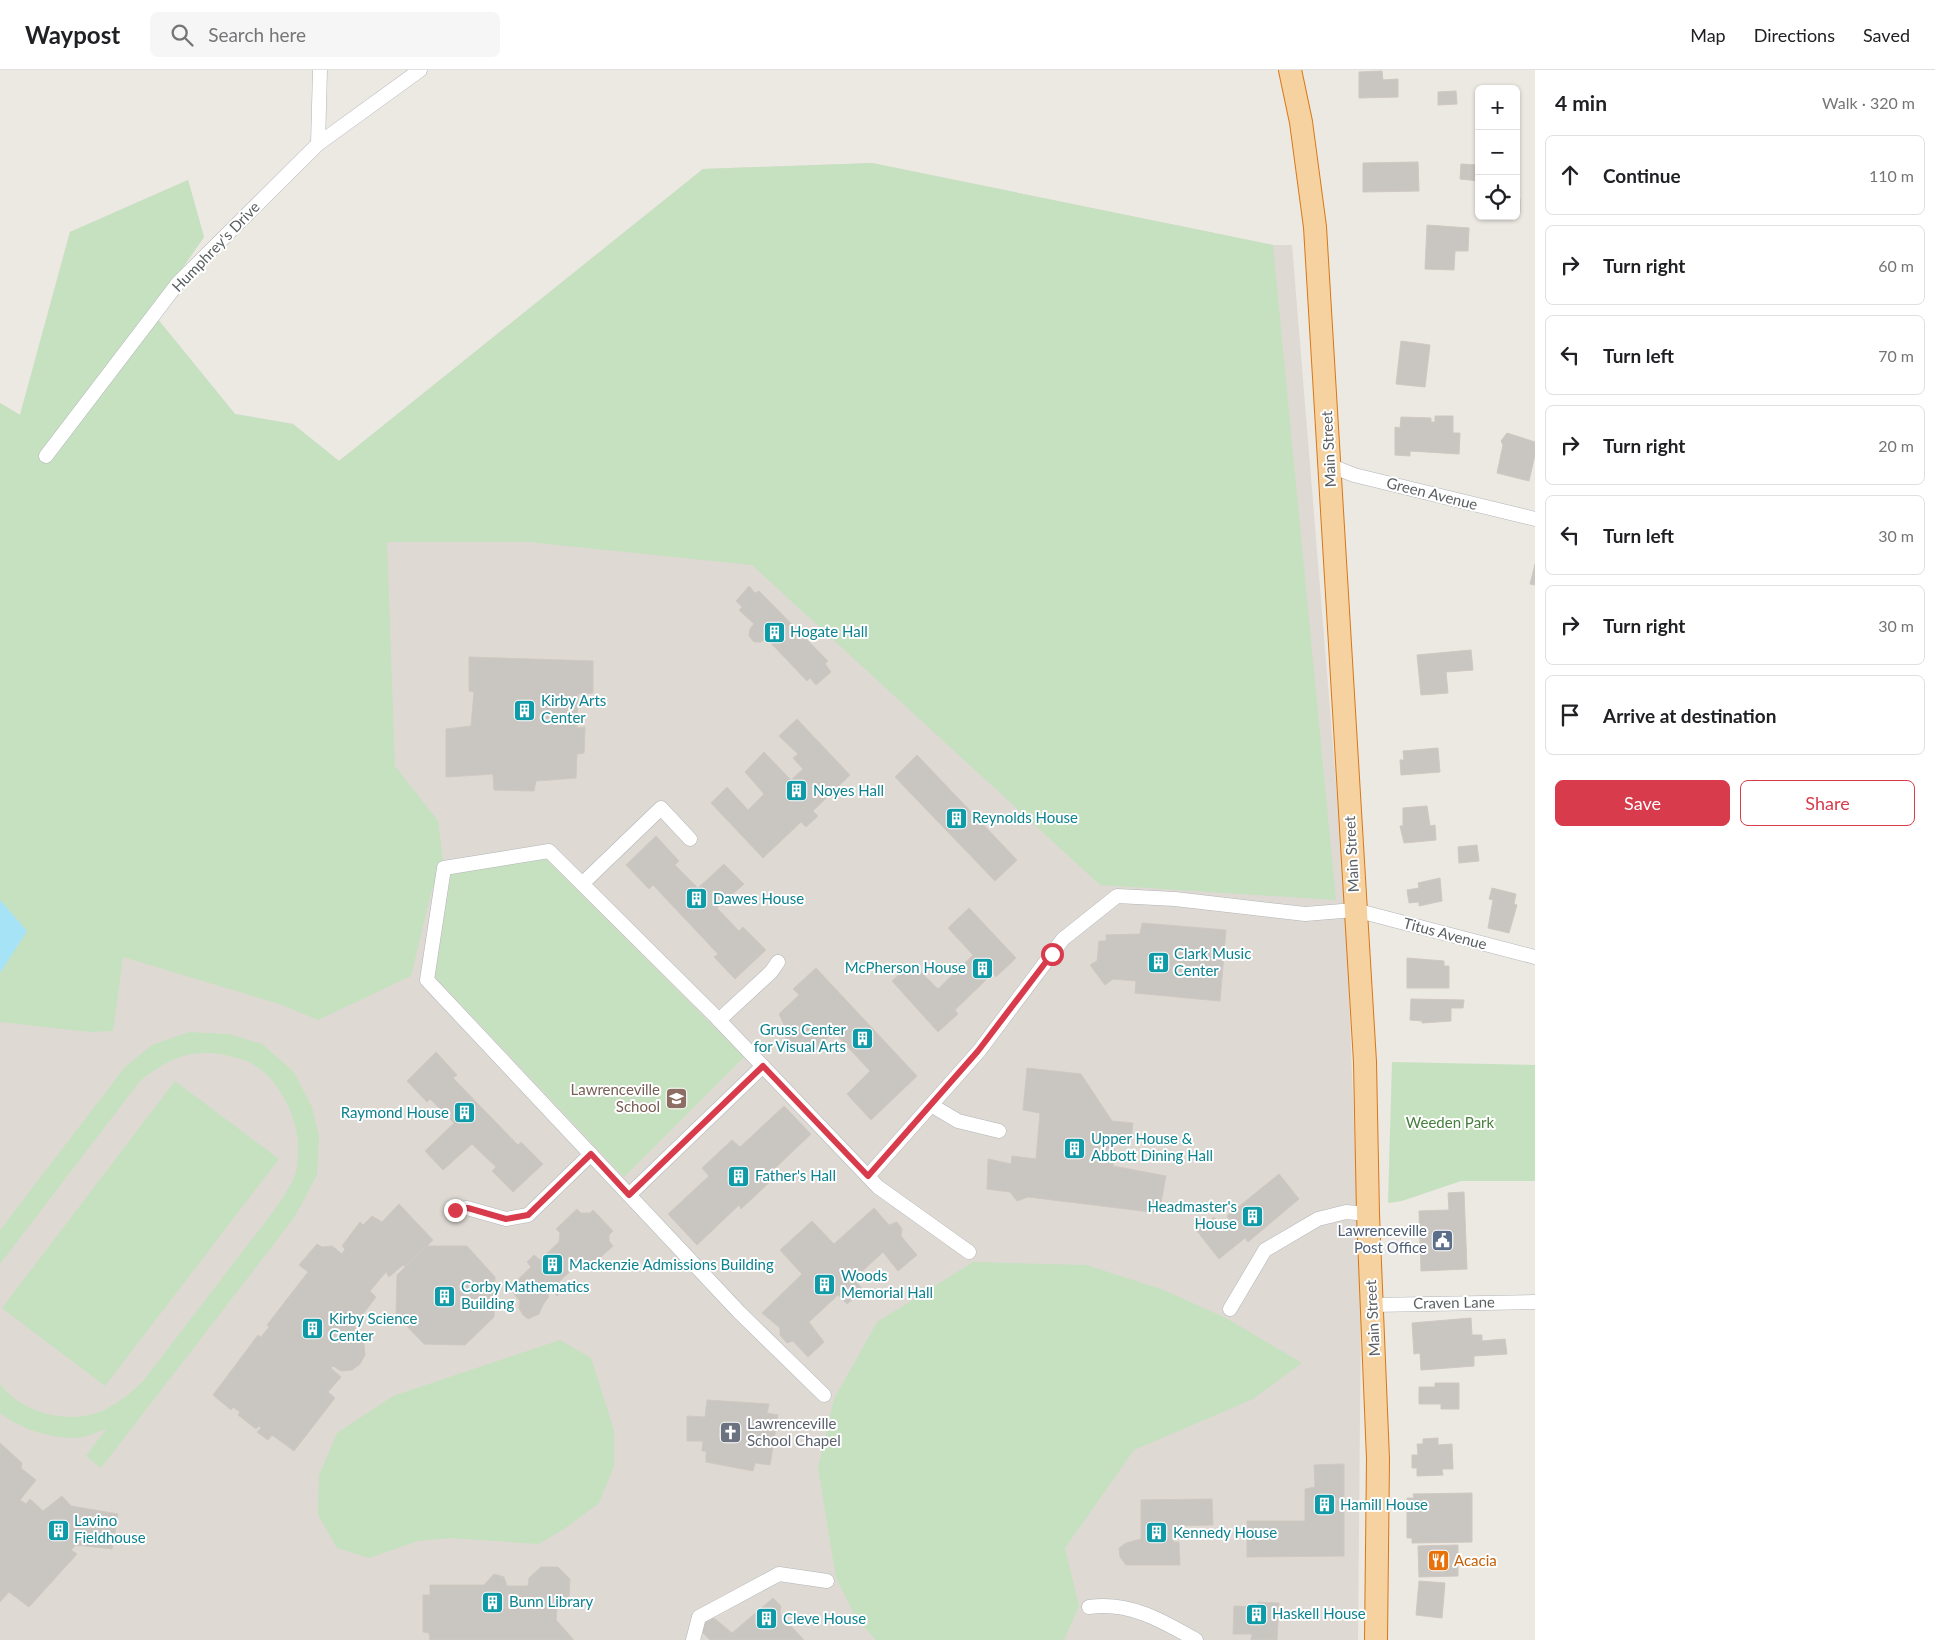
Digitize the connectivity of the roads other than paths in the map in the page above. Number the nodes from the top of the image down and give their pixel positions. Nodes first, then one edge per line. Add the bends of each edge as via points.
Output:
1 (320, 70) edge
2 (420, 70) edge
3 (1290, 70) edge
4 (318, 144) junction
5 (46, 456) dead end
6 (1330, 465) junction
7 (1535, 519) edge
8 (690, 839) dead end
9 (582, 884) junction
10 (1355, 910) junction
11 (1535, 957) edge
12 (778, 962) dead end
13 (719, 1020) junction
14 (763, 1066) junction
15 (931, 1105) junction
16 (999, 1131) dead end
17 (591, 1154) junction
18 (868, 1176) junction
19 (629, 1195) junction
20 (455, 1210) dead end
21 (1368, 1214) junction
22 (969, 1252) dead end
23 (1535, 1302) edge
24 (1372, 1305) junction
25 (1230, 1309) dead end
26 (824, 1395) dead end
27 (826, 1581) dead end
28 (1090, 1607) dead end
29 (694, 1640) edge
30 (1196, 1640) edge
31 (1376, 1640) edge

1 - 4 street
2 - 4 street, Humphrey's Drive
3 - 6 highway, Main Street via 1301,122 1315,227
4 - 5 street, Humphrey's Drive via 178,283
6 - 7 street, Green Avenue via 1354,475
6 - 10 highway, Main Street
8 - 9 street via 661,808
9 - 13 street
9 - 17 street via 549,851 444,868 426,980
10 - 11 street, Titus Avenue
10 - 15 street, Titus Avenue via 1305,914 1175,899 1117,896 1062,939 978,1051
10 - 21 highway, Main Street via 1366,1062
12 - 13 street
13 - 14 street
14 - 18 street
14 - 19 street
15 - 16 street via 958,1121
15 - 18 street, Titus Avenue
17 - 19 street
17 - 20 street via 528,1215 506,1219 468,1208
18 - 22 street via 878,1187
19 - 26 street via 739,1312
21 - 24 highway, Main Street
21 - 25 street via 1346,1212 1318,1219 1266,1250
23 - 24 street, Craven Lane
24 - 31 highway, Main Street via 1378,1459
27 - 29 street via 779,1574 699,1617
28 - 30 street via 1107,1604 1154,1616

